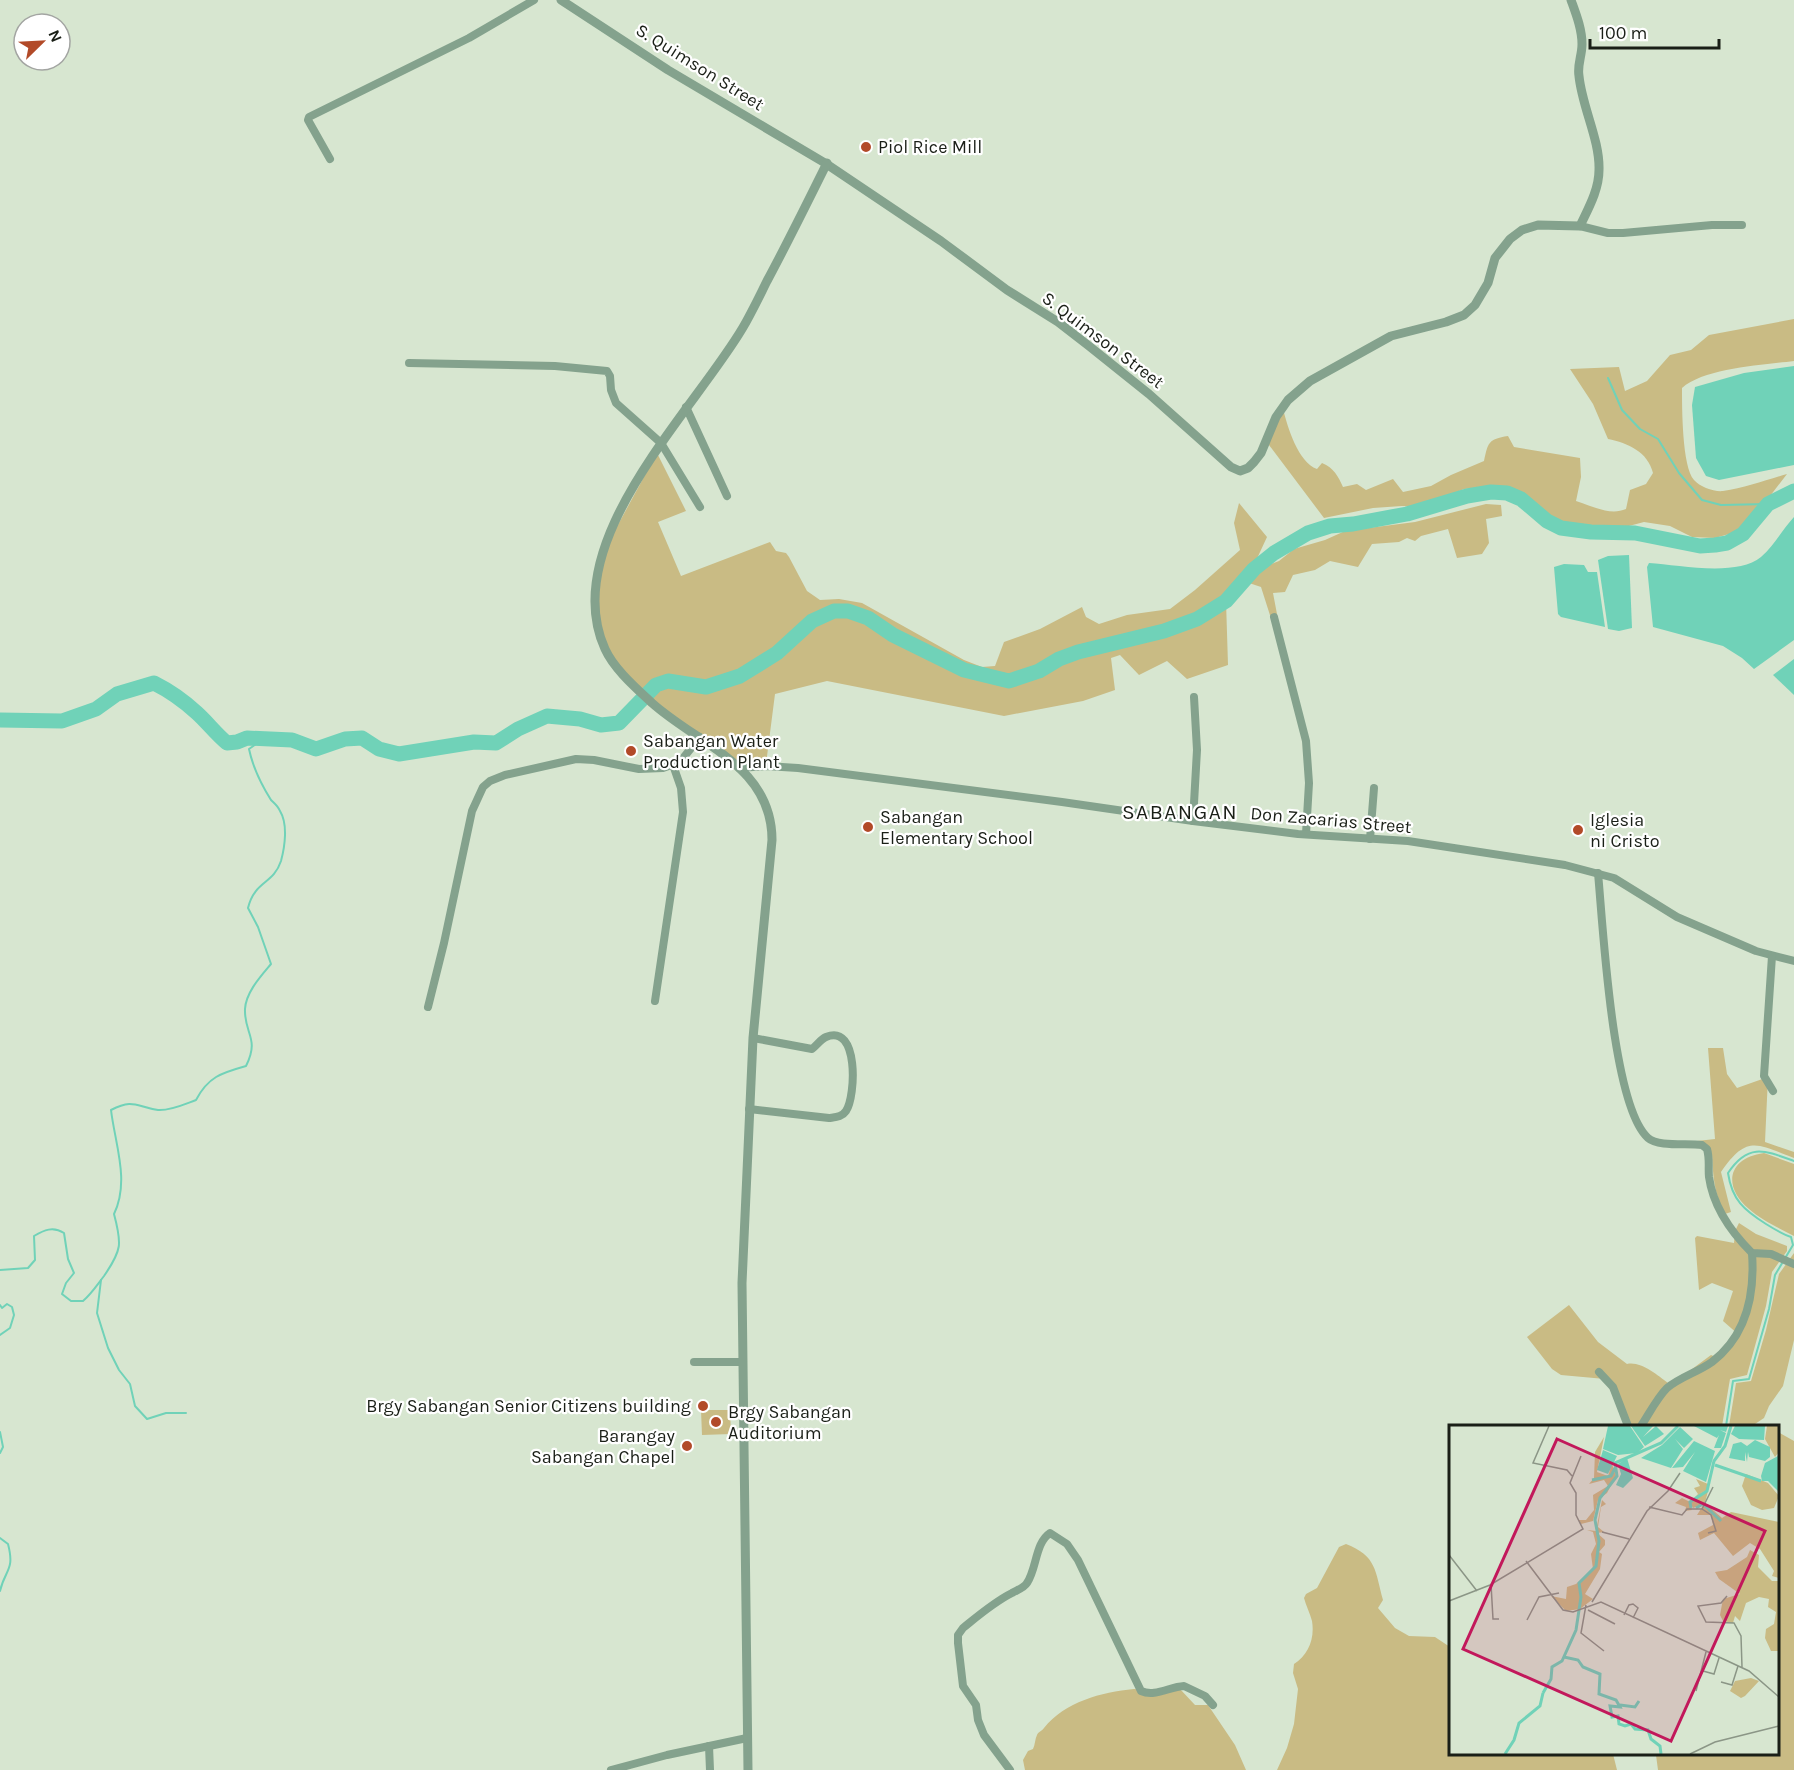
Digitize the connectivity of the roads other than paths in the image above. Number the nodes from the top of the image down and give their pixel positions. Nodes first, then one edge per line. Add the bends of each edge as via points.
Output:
1 (534, 0) edge
2 (561, 0) edge
3 (1571, 0) edge
4 (330, 159) dead end
5 (826, 164) junction
6 (1742, 225) dead end
7 (1580, 226) junction
8 (409, 363) dead end
9 (686, 407) junction
10 (661, 443) junction
11 (727, 496) dead end
12 (700, 507) dead end
13 (1274, 617) dead end
14 (1194, 697) dead end
15 (700, 737) junction
16 (673, 765) junction
17 (739, 768) junction
18 (1374, 788) dead end
19 (1193, 821) junction
20 (1306, 834) junction
21 (1370, 839) junction
22 (1598, 873) junction
23 (1772, 956) junction
24 (1794, 961) edge
25 (655, 1001) dead end
26 (428, 1007) dead end
27 (753, 1038) junction
28 (1773, 1091) dead end
29 (749, 1109) junction
30 (1752, 1254) junction
31 (1793, 1263) edge
32 (694, 1362) dead end
33 (742, 1362) junction
34 (1599, 1372) dead end
35 (1628, 1425) edge
36 (1642, 1425) edge
37 (1213, 1705) dead end
38 (747, 1738) junction
39 (709, 1746) junction
40 (611, 1770) edge
41 (710, 1770) edge
42 (748, 1770) edge
43 (1010, 1770) edge

1 - 4 street via 469,38 309,117
2 - 5 street, S. Quimson Street via 668,70
3 - 7 street via 1582,37 1580,88 1600,168
5 - 7 street, S. Quimson Street via 1058,322 1239,471 1254,462 1276,417 1310,381 1391,336 1464,315 1488,284 1495,258 1522,231 1538,225
5 - 9 street via 742,329
6 - 7 street via 1623,233
8 - 10 street via 605,371 610,376 616,403
9 - 10 street
9 - 11 street
10 - 12 street
10 - 15 street via 610,534 597,573 596,617 606,650 617,667 653,704
13 - 20 street via 1306,741
14 - 19 street via 1197,750
15 - 16 street via 686,757
15 - 17 street
16 - 25 street via 681,788 683,812
16 - 26 street via 639,769 576,759 497,777 483,787 472,811
17 - 19 street, Don Zacarias Street via 798,768
17 - 27 street via 763,796 772,830
18 - 21 street
19 - 20 street, Don Zacarias Street
20 - 21 street, Don Zacarias Street
21 - 22 street, Don Zacarias Street via 1418,843
22 - 23 street, Don Zacarias Street via 1619,881 1677,917
22 - 30 street via 1617,1055 1634,1112 1650,1140 1702,1145 1707,1149 1715,1200
23 - 24 street, Don Zacarias Street
23 - 28 street via 1764,1076
27 - 29 street
27 - 29 street via 812,1049 826,1037 840,1036 847,1043 853,1064 850,1103 844,1114 829,1118
29 - 33 street
30 - 31 street via 1771,1254
30 - 36 street via 1748,1308 1735,1337 1711,1362 1667,1389
32 - 33 street
33 - 38 street
34 - 35 street via 1613,1387
37 - 43 street via 1205,1696 1184,1686 1159,1692 1141,1691 1078,1560 1067,1544 1050,1533 1024,1586 981,1612 958,1635 963,1686 976,1705 984,1735
38 - 39 street
38 - 42 street
39 - 40 street
39 - 41 street

